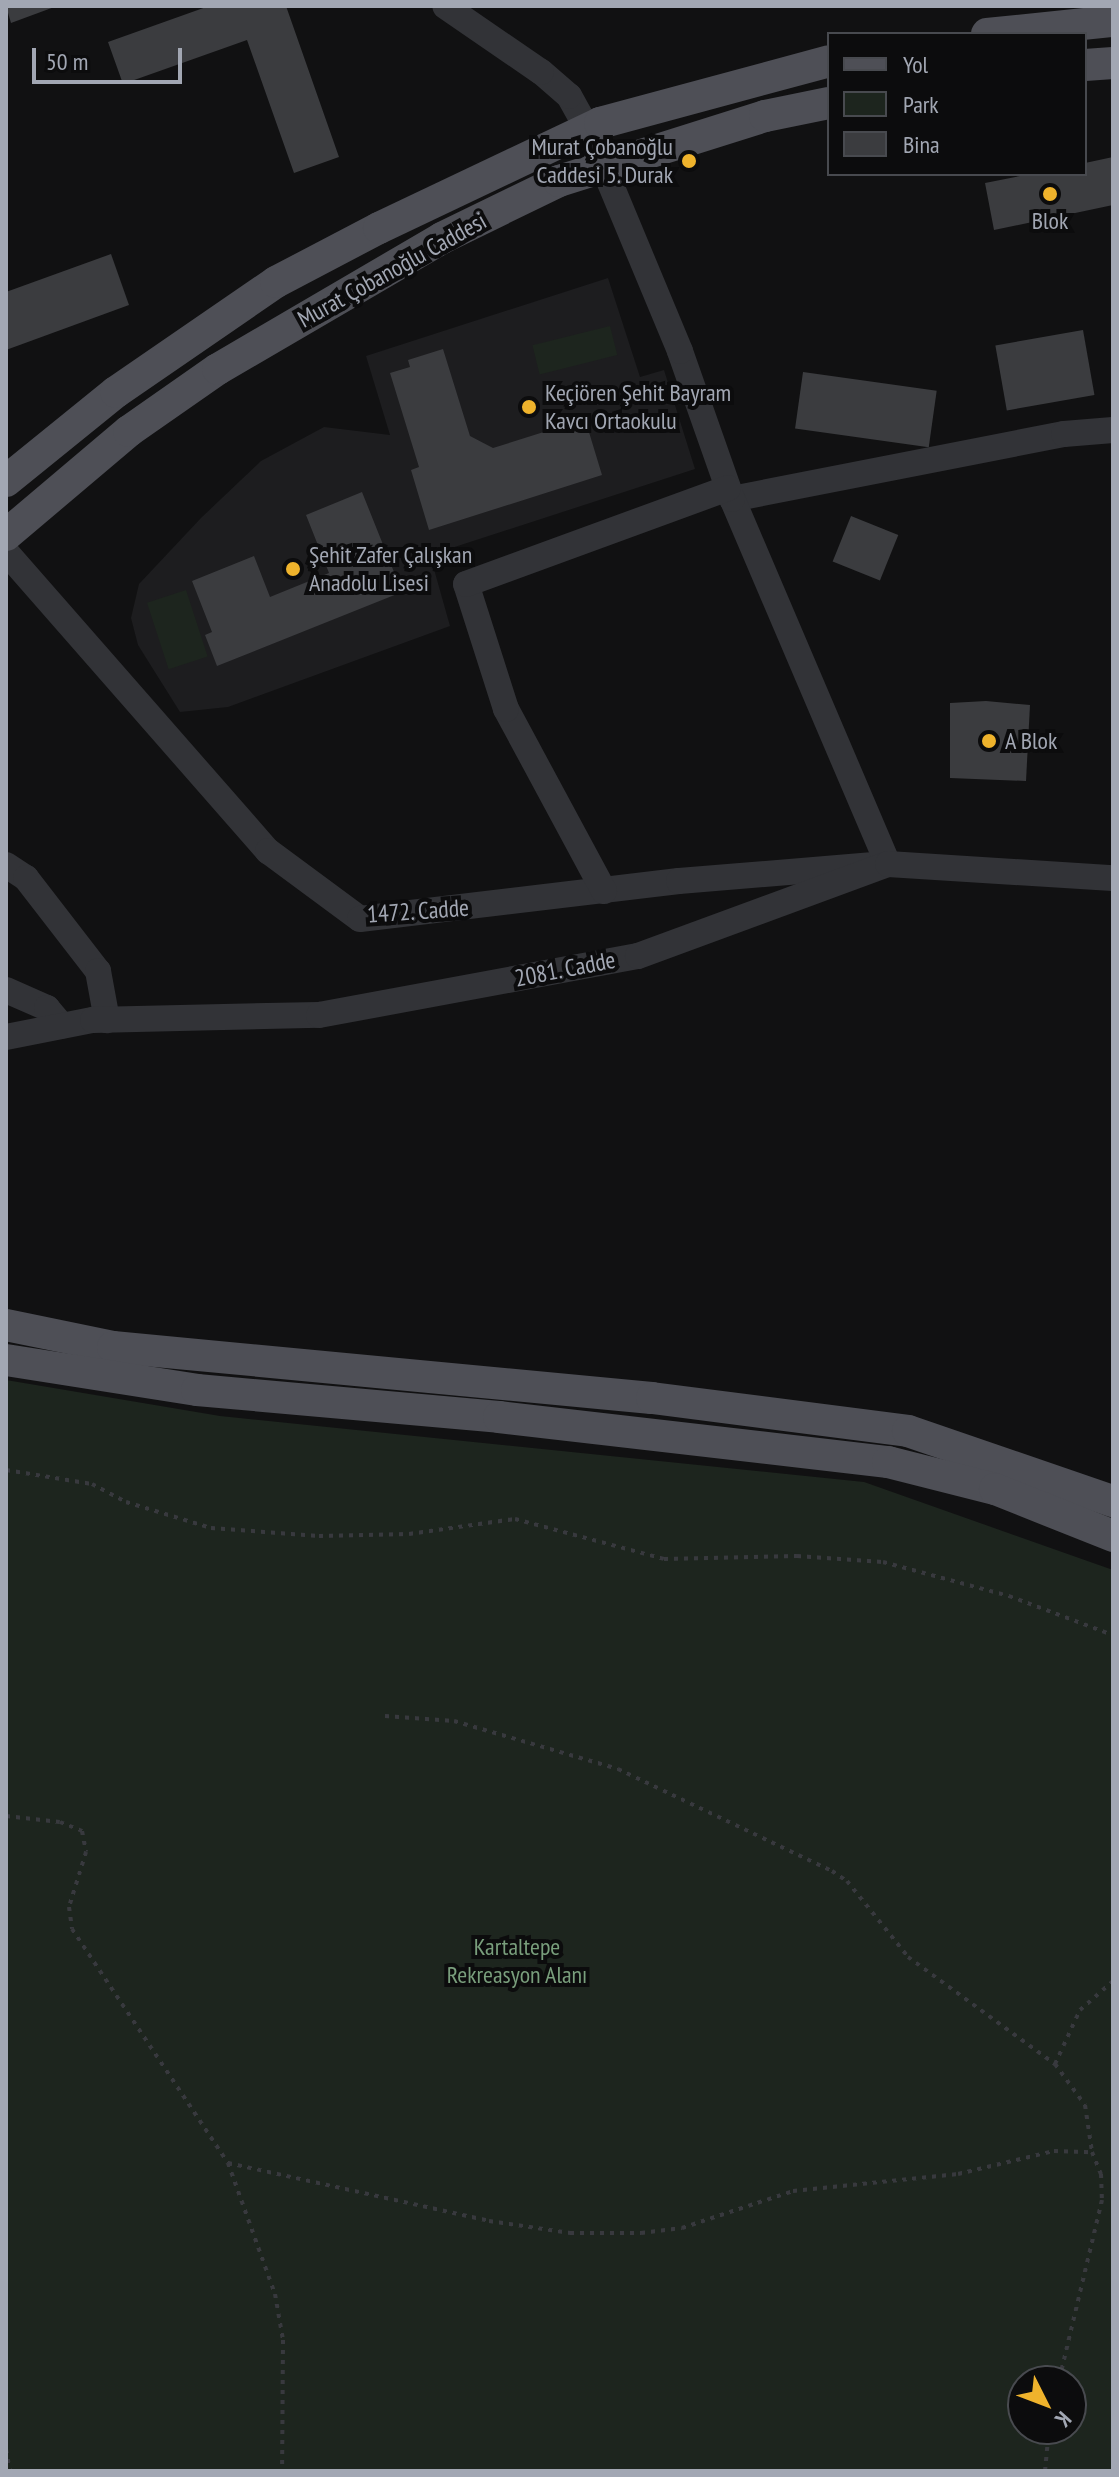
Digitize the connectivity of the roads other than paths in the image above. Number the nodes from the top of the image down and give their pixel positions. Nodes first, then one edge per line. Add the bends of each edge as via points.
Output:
1 (445, 6) edge
2 (1113, 21) edge
3 (1006, 32) edge
4 (827, 62) edge
5 (1113, 63) edge
6 (1087, 65) edge
7 (827, 103) edge
8 (588, 130) junction
9 (603, 167) junction
10 (1113, 430) edge
11 (6, 481) edge
12 (730, 494) junction
13 (6, 535) edge
14 (6, 552) edge
15 (888, 864) junction
16 (6, 865) edge
17 (1113, 878) edge
18 (604, 891) junction
19 (6, 990) edge
20 (107, 1020) junction
21 (62, 1026) junction
22 (6, 1037) edge
23 (6, 1325) edge
24 (6, 1360) edge
25 (1113, 1501) edge
26 (1113, 1536) edge

1 - 8 street via 569,96
2 - 3 main road
4 - 8 main road, Murat Çobanoğlu Caddesi via 688,97
5 - 6 main road
7 - 9 main road, Murat Çobanoğlu Caddesi via 765,116
8 - 9 street
8 - 11 main road, Murat Çobanoğlu Caddesi via 276,282 116,392
9 - 12 street via 680,351
9 - 13 main road, Murat Çobanoğlu Caddesi via 559,181 442,238 218,369 129,431
10 - 12 street
12 - 15 street
12 - 18 street via 466,584 506,709
14 - 18 street, 1472. Cadde via 268,851 360,919
15 - 17 street, 2081. Cadde
15 - 18 street, 1472. Cadde
15 - 20 street, 2081. Cadde via 638,956 319,1015
16 - 20 street via 26,878 98,971
19 - 21 street via 47,1008
20 - 21 street, 2081. Cadde
21 - 22 street, 2081. Cadde
23 - 25 main road via 113,1347 652,1398 908,1431
24 - 26 main road via 197,1390 499,1417 888,1462 995,1489

